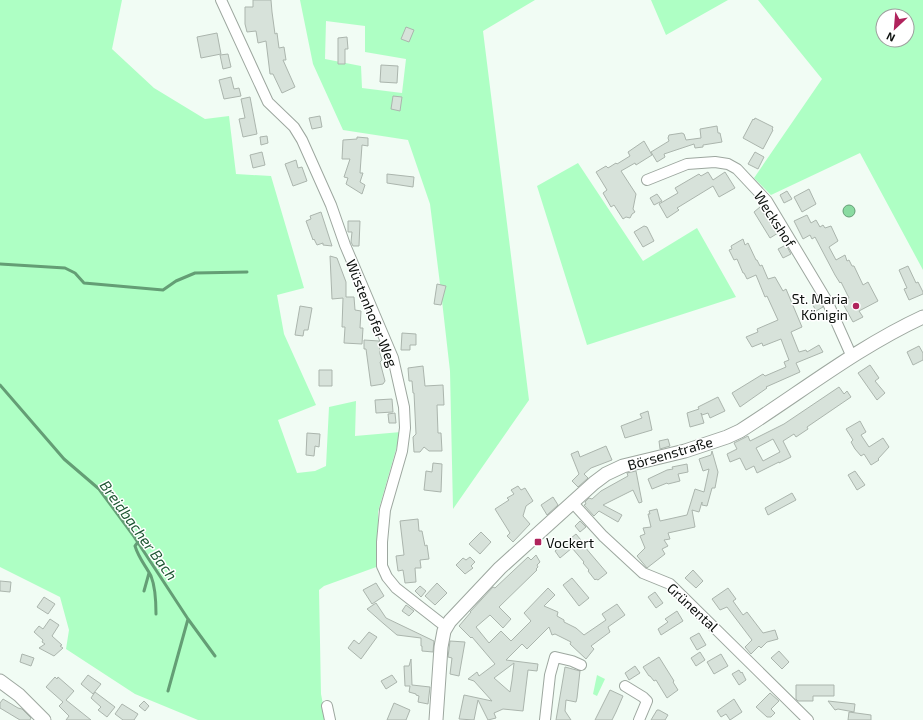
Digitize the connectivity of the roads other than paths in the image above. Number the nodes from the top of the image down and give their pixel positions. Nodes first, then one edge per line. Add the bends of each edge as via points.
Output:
1 (222, 0) edge
2 (647, 180) dead end
3 (923, 317) edge
4 (852, 357) junction
5 (572, 502) junction
6 (446, 627) junction
7 (581, 665) dead end
8 (0, 681) edge
9 (625, 686) dead end
10 (327, 706) dead end
11 (44, 720) edge
12 (330, 720) edge
13 (436, 720) edge
14 (545, 720) edge
15 (639, 720) edge
16 (808, 720) edge

1 - 6 street, Wüstenhofer Weg via 268,102 294,127 302,140 331,205 392,358 404,408 405,428 402,451 385,510 382,566 396,588
2 - 4 street, Weckshof via 687,164 715,162 728,164 737,169 767,201 827,301
3 - 4 street, Börsenstraße
4 - 5 street, Börsenstraße via 740,431 685,451 616,469 600,478
5 - 6 street, Börsenstraße via 500,568 453,616
5 - 16 street, Grünental via 603,536 643,573 670,584
6 - 13 street via 442,637
7 - 14 street via 555,657 550,675
8 - 11 street via 19,695
9 - 15 street via 647,701
10 - 12 street

